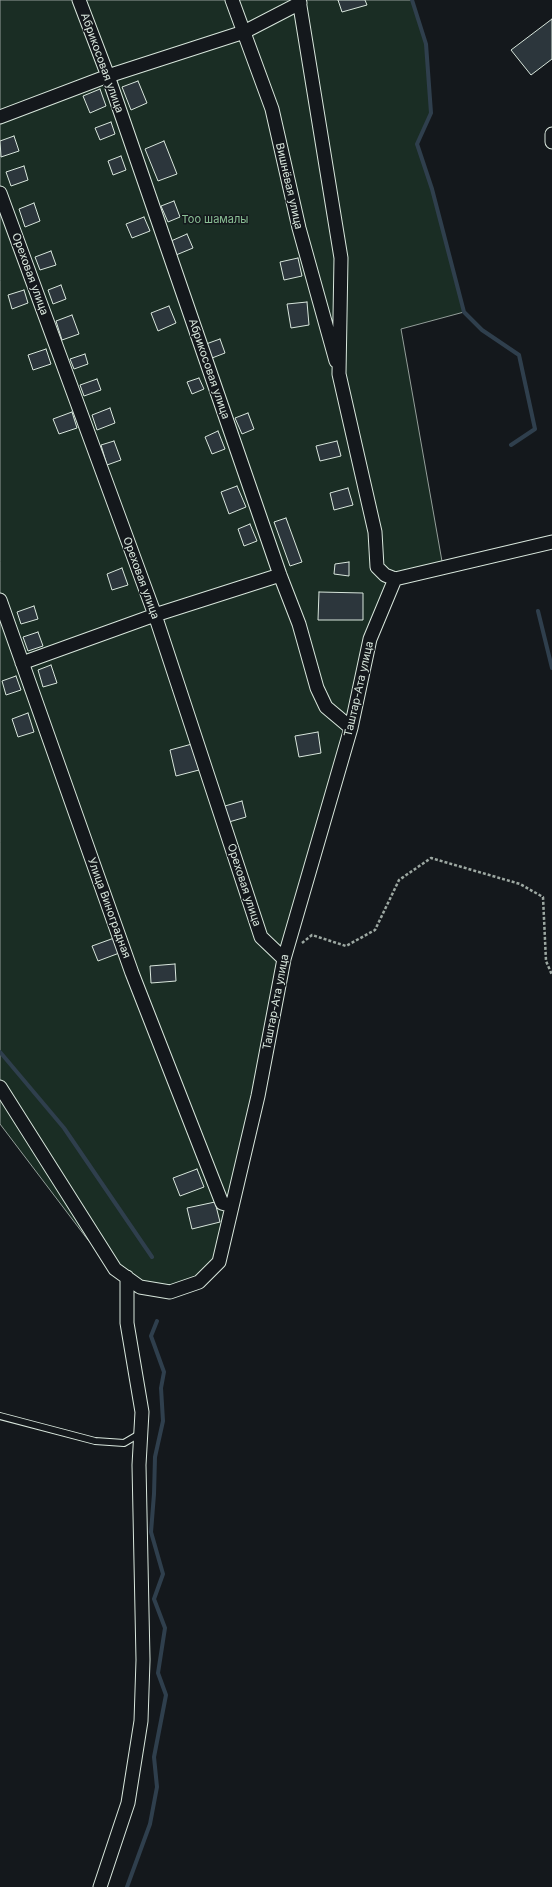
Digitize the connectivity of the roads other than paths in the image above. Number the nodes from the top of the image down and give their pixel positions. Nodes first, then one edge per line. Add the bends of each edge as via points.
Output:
1 (79, 0) edge
2 (232, 0) edge
3 (300, 2) edge
4 (244, 32) junction
5 (108, 76) junction
6 (0, 117) edge
7 (552, 134) edge
8 (552, 142) edge
9 (0, 193) edge
10 (339, 374) junction
11 (552, 542) edge
12 (280, 575) junction
13 (395, 579) junction
14 (0, 600) edge
15 (155, 615) junction
16 (22, 663) junction
17 (351, 728) junction
18 (284, 959) junction
19 (0, 1087) edge
20 (232, 1206) junction
21 (127, 1277) junction
22 (0, 1416) edge
23 (140, 1433) junction
24 (100, 1887) edge

1 - 5 street, Абрикосовая улица
2 - 4 street, Вишнёвая улица
3 - 4 street
3 - 10 street via 341,258
4 - 5 street
4 - 10 street, Вишнёвая улица via 272,110 299,228
5 - 6 street
5 - 12 street, Абрикосовая улица
7 - 8 street
9 - 15 street, Ореховая улица
10 - 13 street via 374,532 377,567
11 - 13 street
12 - 15 street
12 - 17 street, Абрикосовая улица via 299,624 317,688 326,707
13 - 17 street, Таштар-Ата улица via 370,639
14 - 16 street, Улица Виноградная
15 - 16 street
15 - 18 street, Ореховая улица via 261,937
16 - 20 street, Улица Виноградная via 135,980 222,1203
17 - 18 street, Таштар-Ата улица
18 - 20 street, Таштар-Ата улица via 258,1096
19 - 21 street, Таштар-Ата улица via 115,1269
20 - 21 street, Таштар-Ата улица via 219,1262 199,1282 170,1292 140,1287
21 - 23 street via 127,1323 142,1412
22 - 23 lane via 95,1442 124,1443
23 - 24 street via 141,1721 128,1803

